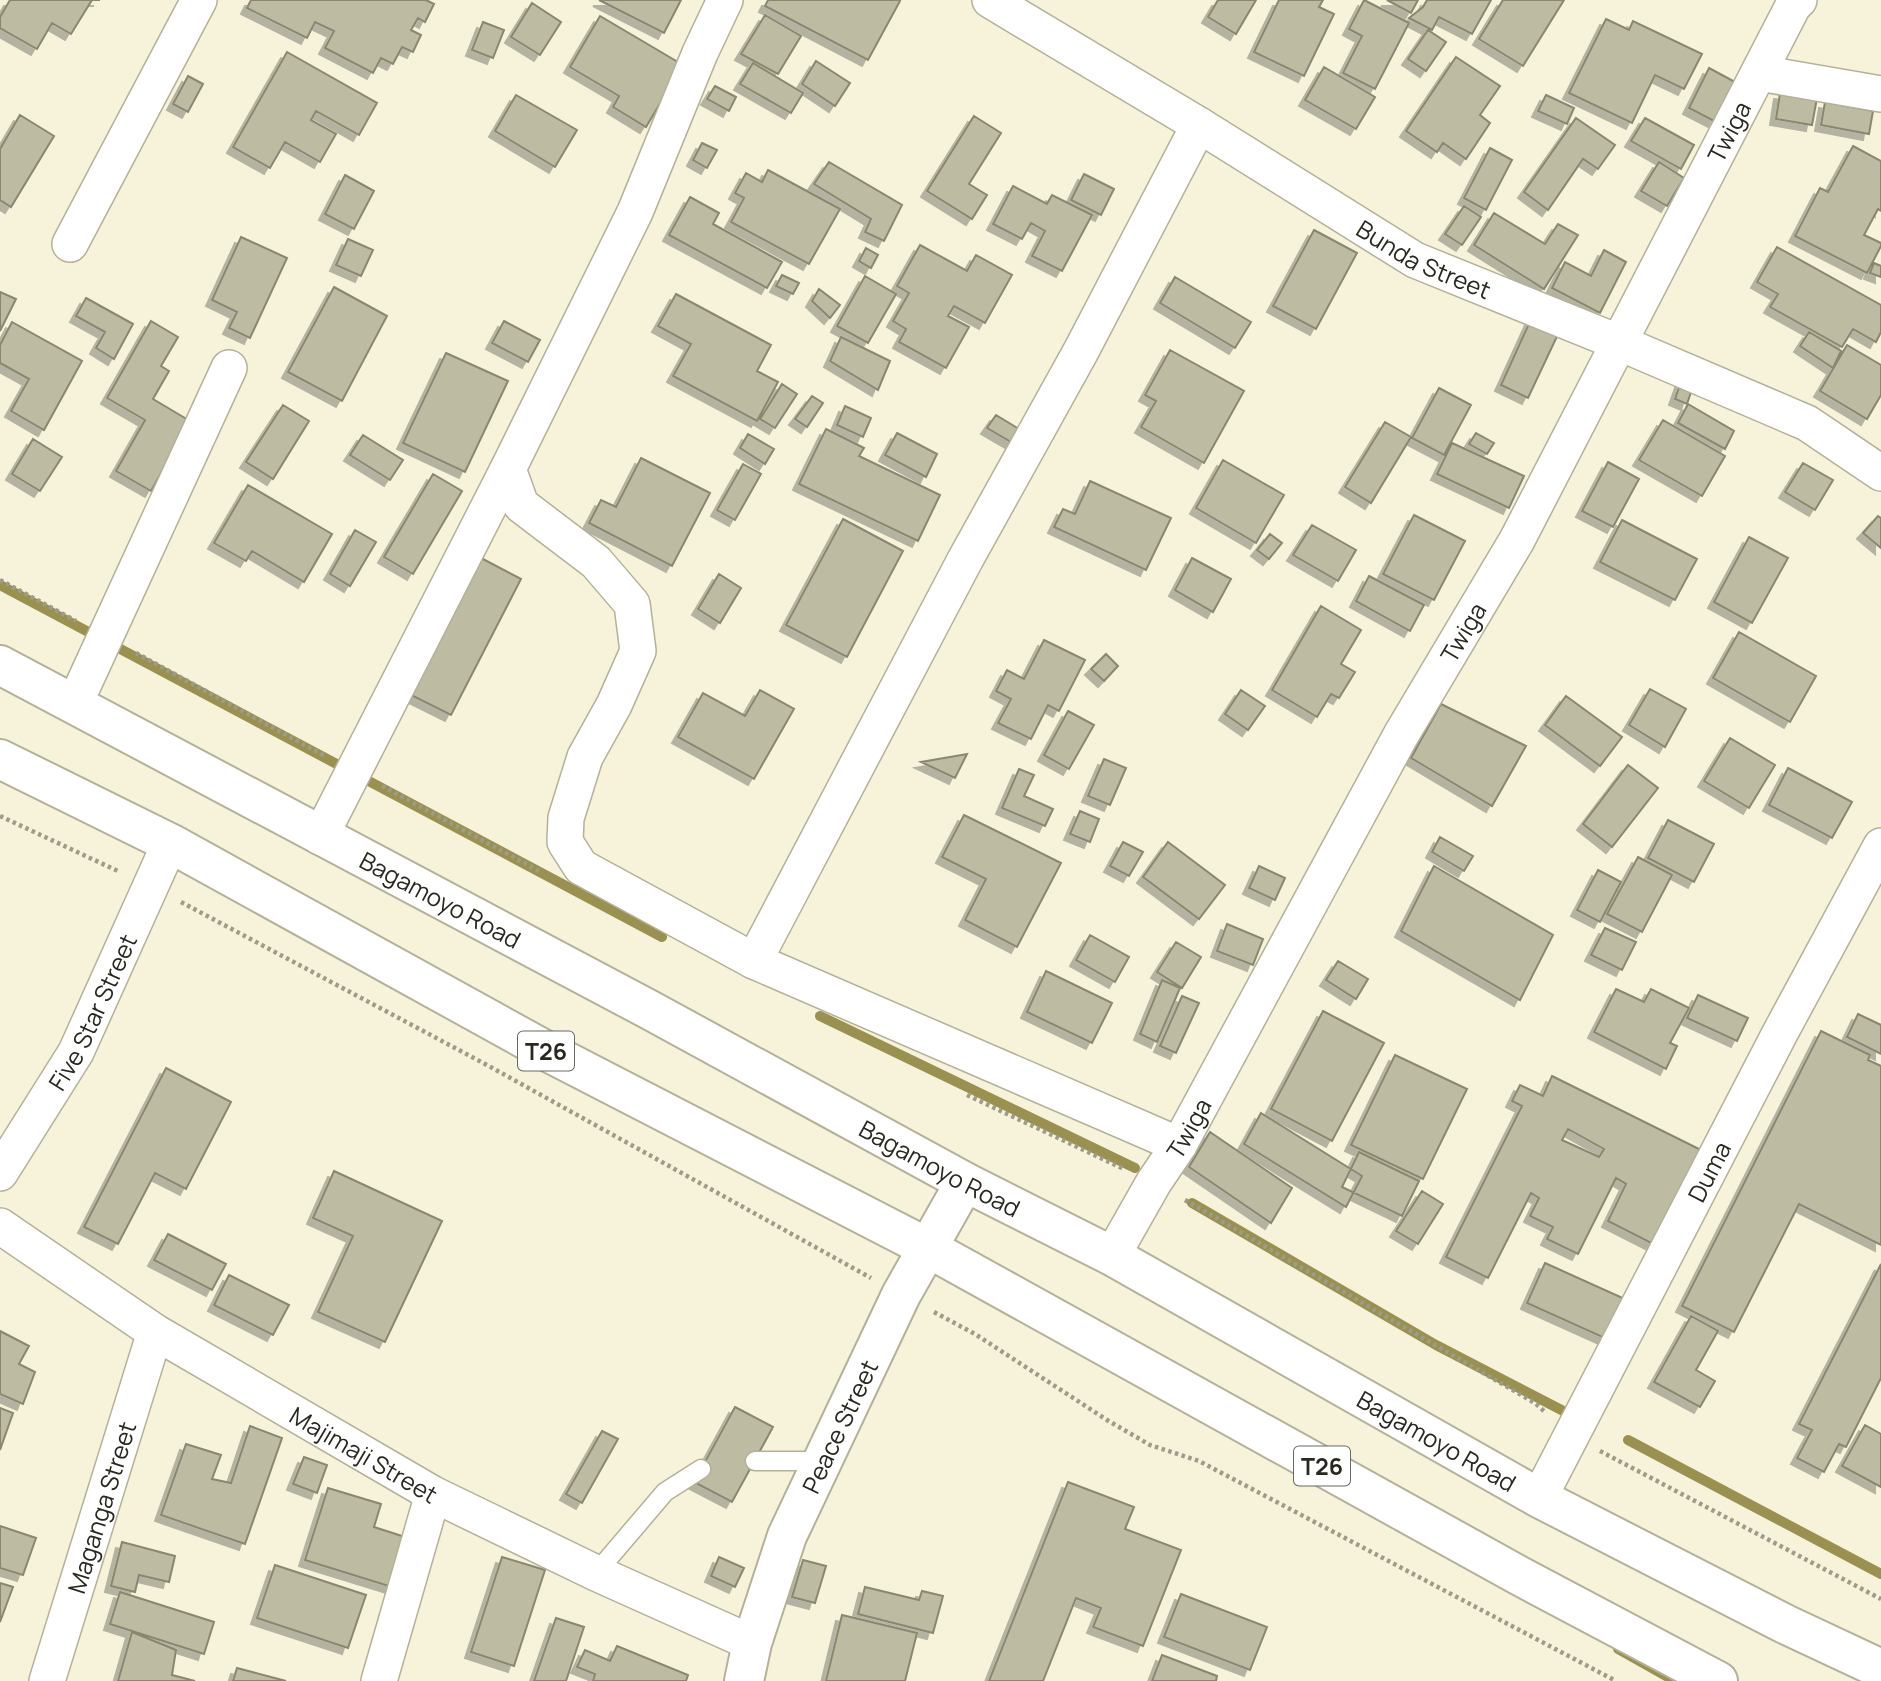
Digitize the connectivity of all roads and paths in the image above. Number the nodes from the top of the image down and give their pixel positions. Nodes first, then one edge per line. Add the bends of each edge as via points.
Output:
1 (199, 0) edge
2 (725, 0) edge
3 (990, 0) edge
4 (1791, 2) edge
5 (1759, 73) junction
6 (1881, 94) edge
7 (1199, 125) junction
8 (70, 244) dead end
9 (1620, 343) junction
10 (229, 368) dead end
11 (508, 470) junction
12 (1881, 473) edge
13 (0, 580) edge
14 (86, 627) dead end
15 (135, 653) dead end
16 (0, 665) edge
17 (74, 705) junction
18 (0, 759) edge
19 (332, 760) dead end
20 (381, 786) dead end
21 (0, 816) edge
22 (320, 836) junction
23 (170, 843) junction
24 (1881, 846) edge
25 (550, 877) dead end
26 (152, 887) junction
27 (754, 961) junction
28 (961, 1092) dead end
29 (1179, 1145) junction
30 (0, 1173) edge
31 (965, 1182) junction
32 (1154, 1182) junction
33 (0, 1226) edge
34 (928, 1248) junction
35 (1112, 1256) junction
36 (901, 1295) junction
37 (155, 1332) junction
38 (1570, 1435) junction
39 (755, 1461) dead end
40 (822, 1461) junction
41 (701, 1469) dead end
42 (433, 1494) junction
43 (1539, 1498) junction
44 (596, 1573) junction
45 (1881, 1599) edge
46 (752, 1643) junction
47 (1881, 1669) edge
48 (47, 1681) edge
49 (379, 1681) edge
50 (744, 1681) edge
51 (1616, 1681) edge
52 (1718, 1681) edge

1 - 8 street
2 - 11 street via 635,212
3 - 7 street, Bunda Street
4 - 5 street, Twiga
5 - 6 street
5 - 9 street, Twiga
7 - 9 street, Bunda Street via 1415,260
7 - 27 street
9 - 12 street, Bunda Street via 1807,423
9 - 29 street, Twiga via 1517,540 1401,735
10 - 17 street
11 - 22 street
11 - 27 street via 521,505 596,562 632,604 638,651 585,757 566,818 565,842 581,867
13 - 14 path
15 - 19 path
16 - 17 main road, Bagamoyo Road
17 - 22 main road, Bagamoyo Road
18 - 23 main road, T26
20 - 25 path
21 - 26 path
22 - 31 main road, Bagamoyo Road
23 - 26 street, Five Star Street
23 - 34 main road, T26 via 552,1054
24 - 38 street, Duma
26 - 30 street, Five Star Street via 76,1052
26 - 36 path
27 - 29 street
28 - 32 path
29 - 32 street, Twiga
31 - 34 main road, Peace Street
31 - 35 main road, Bagamoyo Road
32 - 35 street, Twiga
32 - 38 path via 1535,1403
33 - 37 street, Majimaji Street
34 - 36 main road, Peace Street
34 - 52 main road, T26
35 - 43 main road, Bagamoyo Road
36 - 40 main road, Peace Street
36 - 51 path via 975,1334 1150,1445 1199,1461
37 - 42 street, Majimaji Street
37 - 48 street, Maganga Street
38 - 43 street, Duma
38 - 45 path
39 - 40 lane
40 - 46 main road, Peace Street via 788,1536
41 - 44 lane via 665,1492
42 - 44 street, Majimaji Street
42 - 49 street
43 - 47 main road, Bagamoyo Road
44 - 46 street, Majimaji Street
46 - 50 main road, Peace Street

